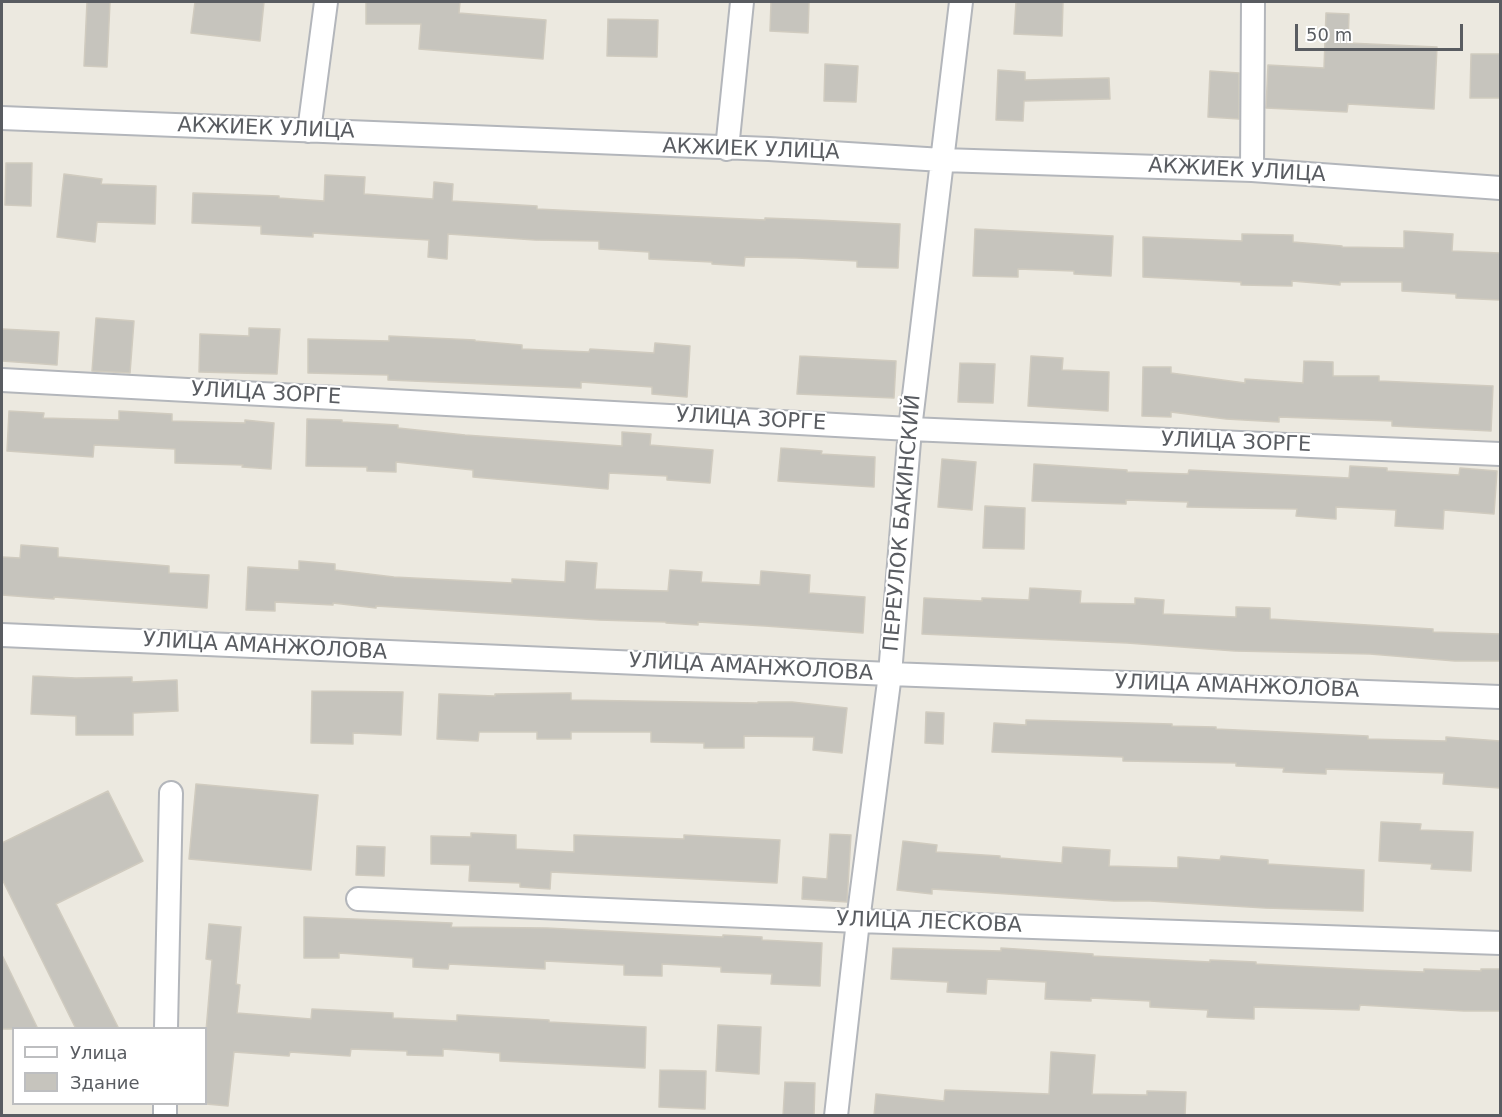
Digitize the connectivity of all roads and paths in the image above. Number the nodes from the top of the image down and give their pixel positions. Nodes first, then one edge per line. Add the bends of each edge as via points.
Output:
1 (326, 2) edge
2 (742, 2) edge
3 (962, 2) edge
4 (1252, 2) edge
5 (2, 118) edge
6 (309, 131) junction
7 (726, 149) junction
8 (942, 159) junction
9 (1252, 170) junction
10 (1500, 188) edge
11 (2, 380) edge
12 (910, 429) junction
13 (1500, 454) edge
14 (2, 635) edge
15 (890, 674) junction
16 (1500, 698) edge
17 (171, 794) dead end
18 (358, 899) dead end
19 (858, 921) junction
20 (1500, 943) edge
21 (166, 1027) edge
22 (836, 1116) edge

1 - 6 street
2 - 7 street
3 - 8 street, ПЕРЕУЛОК БАКИНСКИЙ
4 - 9 street
5 - 6 street, АКЖИЕК УЛИЦА
6 - 7 street, АКЖИЕК УЛИЦА
7 - 8 street, АКЖИЕК УЛИЦА
8 - 9 street, АКЖИЕК УЛИЦА
8 - 12 street, ПЕРЕУЛОК БАКИНСКИЙ
9 - 10 street, АКЖИЕК УЛИЦА
11 - 12 street, УЛИЦА ЗОРГЕ
12 - 13 street, УЛИЦА ЗОРГЕ
12 - 15 street, ПЕРЕУЛОК БАКИНСКИЙ
14 - 15 street, УЛИЦА АМАНЖОЛОВА
15 - 16 street, УЛИЦА АМАНЖОЛОВА
15 - 19 street, ПЕРЕУЛОК БАКИНСКИЙ
17 - 21 street
18 - 19 street, УЛИЦА ЛЕСКОВА
19 - 20 street, УЛИЦА ЛЕСКОВА
19 - 22 street, ПЕРЕУЛОК БАКИНСКИЙ

